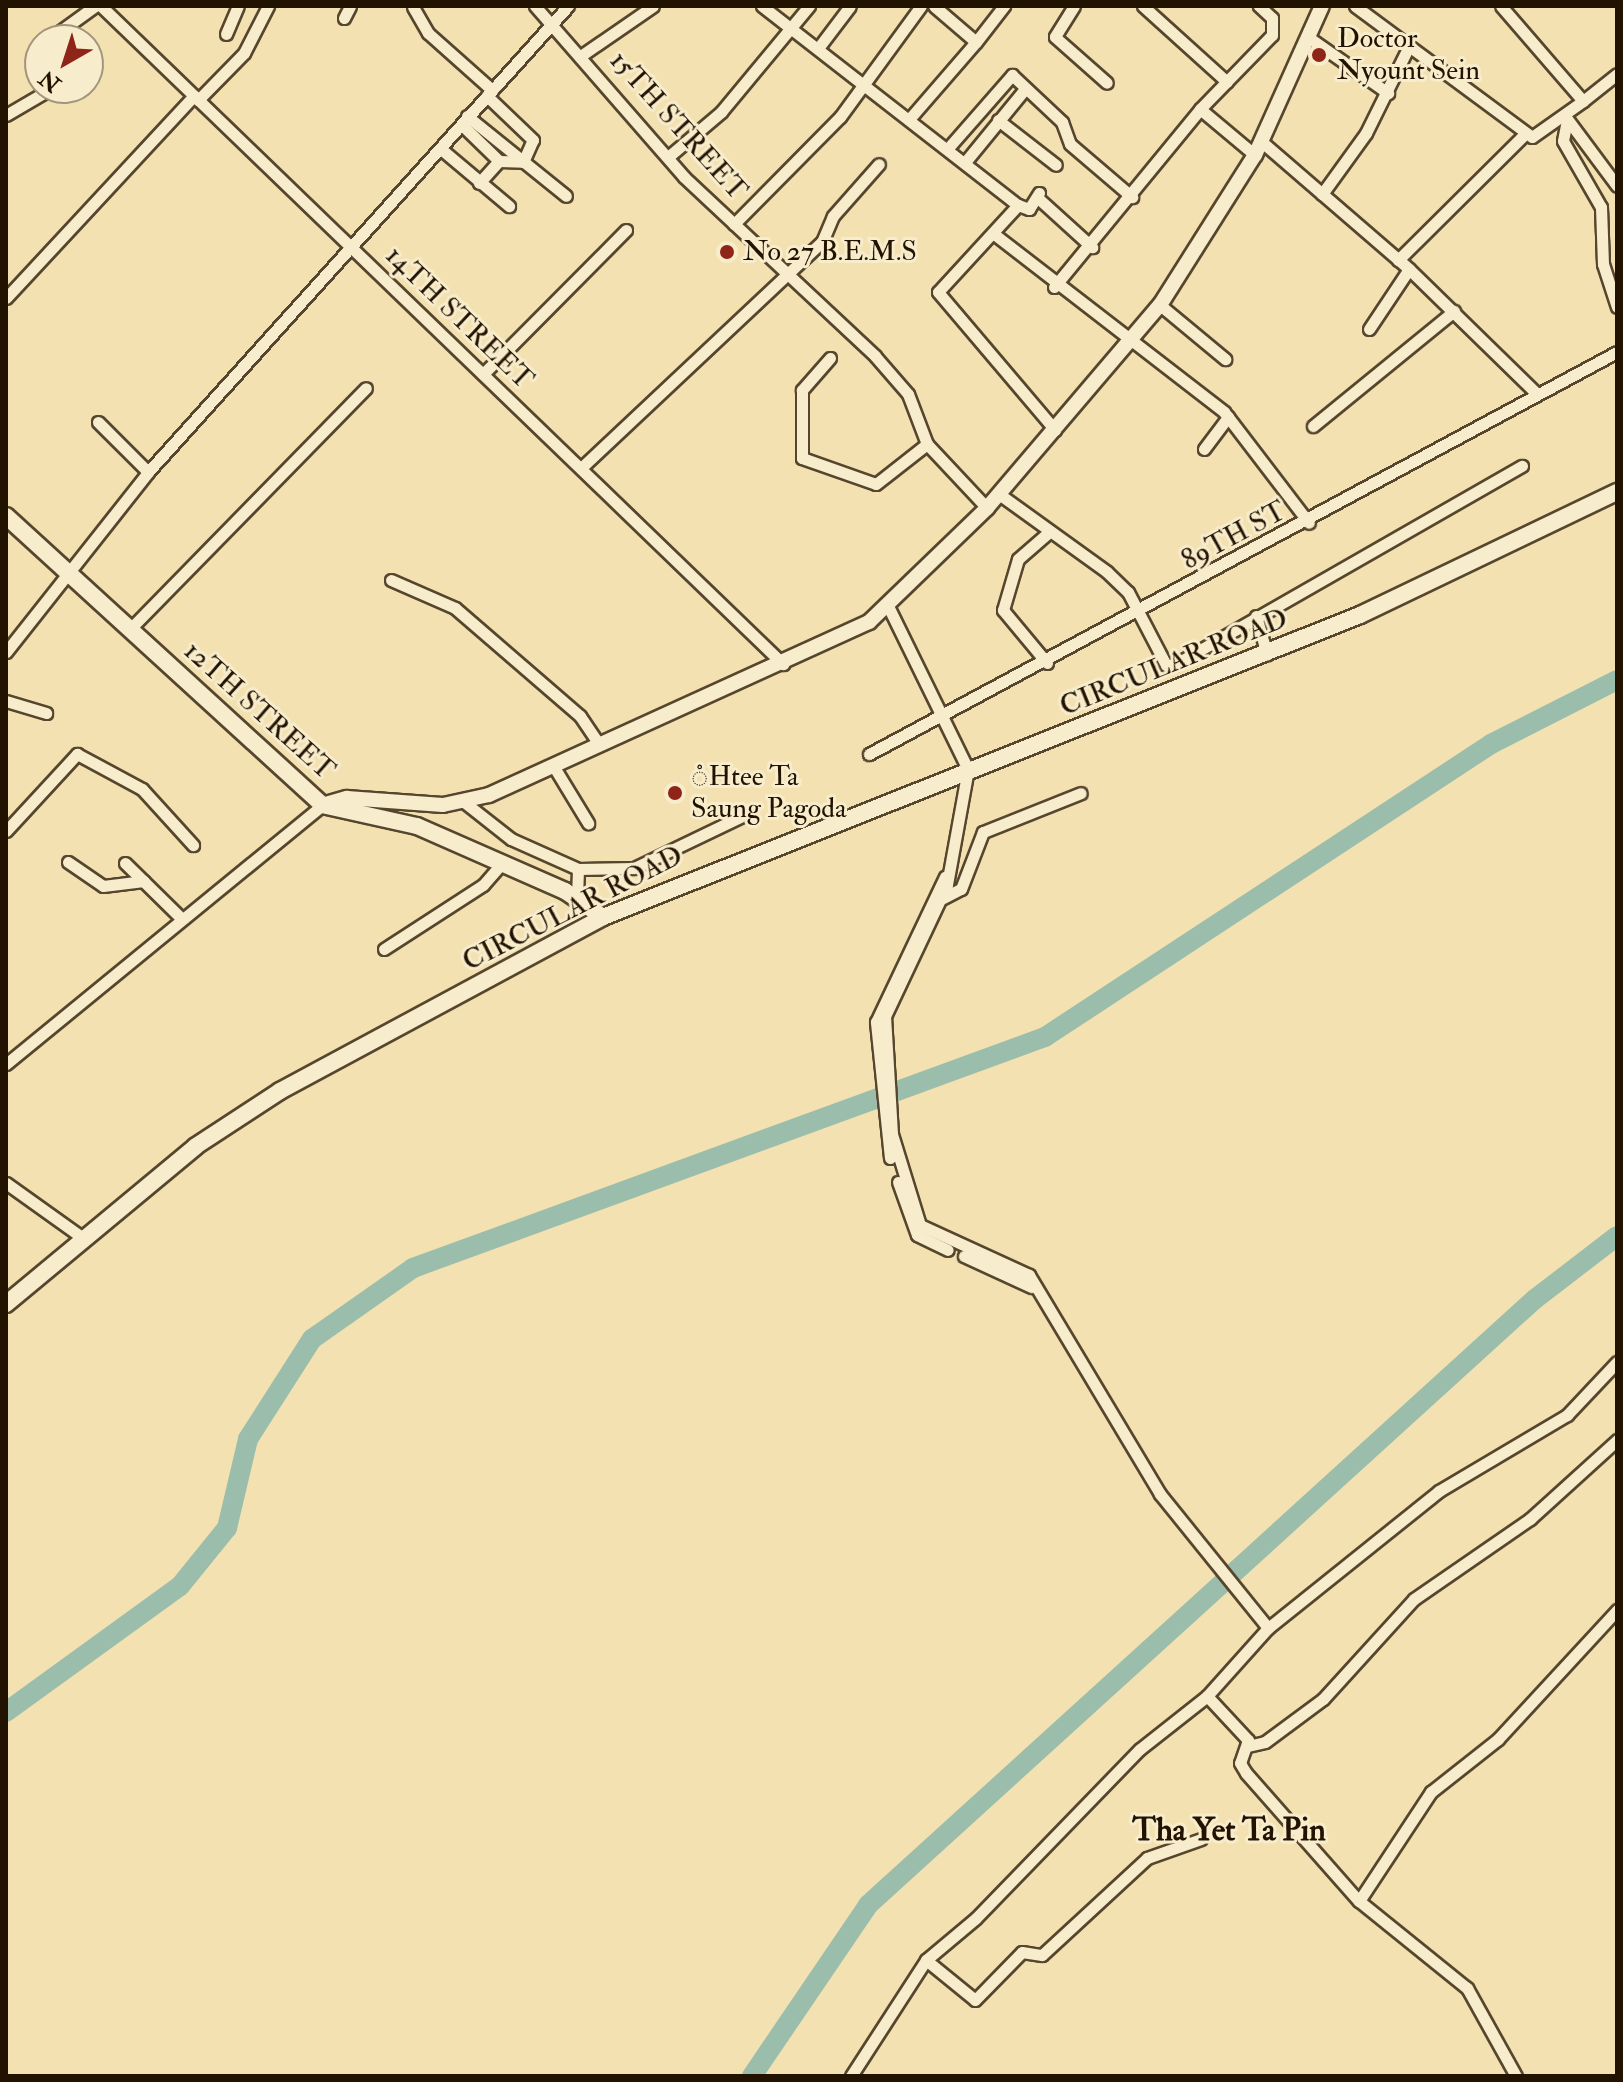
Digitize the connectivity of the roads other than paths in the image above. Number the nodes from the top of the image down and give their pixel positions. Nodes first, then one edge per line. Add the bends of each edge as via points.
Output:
1 (95, 6) edge
2 (102, 6) edge
3 (238, 6) edge
4 (268, 6) edge
5 (350, 6) edge
6 (535, 6) edge
7 (568, 6) edge
8 (653, 6) edge
9 (809, 6) edge
10 (850, 6) edge
11 (921, 6) edge
12 (934, 6) edge
13 (1004, 6) edge
14 (1074, 6) edge
15 (1143, 6) edge
16 (1259, 6) edge
17 (1322, 6) edge
18 (1355, 6) edge
19 (1501, 6) edge
20 (413, 7) edge
21 (768, 8) edge
22 (344, 18) dead end
23 (70, 24) edge
24 (552, 25) junction
25 (793, 27) junction
26 (226, 34) dead end
27 (1308, 37) junction
28 (976, 42) junction
29 (819, 47) junction
30 (1408, 48) junction
31 (582, 55) junction
32 (1617, 74) edge
33 (864, 81) junction
34 (1227, 82) junction
35 (1107, 83) dead end
36 (1025, 89) junction
37 (490, 93) junction
38 (1388, 93) junction
39 (196, 98) junction
40 (1583, 101) junction
41 (25, 104) edge
42 (1200, 109) junction
43 (6, 115) edge
44 (911, 117) junction
45 (1566, 118) junction
46 (464, 120) junction
47 (998, 120) junction
48 (1523, 136) junction
49 (949, 147) junction
50 (441, 149) junction
51 (1258, 149) junction
52 (668, 157) junction
53 (499, 161) junction
54 (966, 161) junction
55 (523, 162) junction
56 (879, 164) dead end
57 (1056, 165) dead end
58 (479, 183) junction
59 (1617, 186) edge
60 (1322, 194) junction
61 (566, 196) dead end
62 (1132, 197) junction
63 (1018, 205) junction
64 (509, 206) dead end
65 (734, 224) junction
66 (626, 230) dead end
67 (994, 234) junction
68 (1092, 247) junction
69 (353, 249) junction
70 (1398, 260) junction
71 (1409, 269) junction
72 (788, 275) junction
73 (1054, 287) junction
74 (6, 298) edge
75 (1160, 305) junction
76 (1617, 307) edge
77 (1454, 311) junction
78 (1369, 329) dead end
79 (1129, 342) junction
80 (1617, 352) edge
81 (830, 358) dead end
82 (1225, 359) dead end
83 (483, 374) junction
84 (366, 388) dead end
85 (1537, 394) junction
86 (1228, 417) junction
87 (98, 422) dead end
88 (1313, 426) dead end
89 (1055, 430) junction
90 (927, 444) junction
91 (1204, 449) dead end
92 (1522, 466) dead end
93 (581, 468) junction
94 (148, 472) junction
95 (1617, 492) edge
96 (999, 494) junction
97 (987, 508) junction
98 (6, 516) edge
99 (1309, 523) junction
100 (1048, 533) junction
101 (66, 570) junction
102 (391, 580) dead end
103 (887, 604) junction
104 (1140, 614) junction
105 (1256, 616) junction
106 (130, 629) junction
107 (6, 652) edge
108 (1267, 654) junction
109 (1047, 663) junction
110 (783, 664) junction
111 (6, 701) edge
112 (46, 713) dead end
113 (939, 718) junction
114 (598, 743) junction
115 (869, 754) dead end
116 (554, 767) junction
117 (968, 769) junction
118 (1081, 793) dead end
119 (464, 802) junction
120 (322, 805) junction
121 (740, 817) dead end
122 (588, 823) dead end
123 (7, 832) edge
124 (193, 845) dead end
125 (68, 862) dead end
126 (503, 862) junction
127 (125, 863) dead end
128 (578, 869) junction
129 (949, 870) junction
130 (144, 881) junction
131 (943, 898) junction
132 (577, 899) junction
133 (180, 917) junction
134 (603, 917) junction
135 (384, 949) dead end
136 (6, 1064) edge
137 (882, 1086) junction
138 (6, 1183) edge
139 (83, 1238) junction
140 (6, 1304) edge
141 (1617, 1362) edge
142 (1617, 1440) edge
143 (1617, 1610) edge
144 (1268, 1628) junction
145 (1207, 1696) junction
146 (1248, 1746) junction
147 (1201, 1839) dead end
148 (1359, 1901) junction
149 (926, 1960) junction
150 (851, 2076) edge
151 (1516, 2076) edge

1 - 23 street
2 - 39 street, 14TH STREET
3 - 26 street
4 - 39 street via 244,53
5 - 22 street
6 - 24 street, 15TH STREET
7 - 24 street
8 - 31 street
9 - 25 street
10 - 29 street
11 - 33 street
12 - 28 street
13 - 28 street
14 - 35 street via 1055,37
15 - 34 street
16 - 34 street via 1275,28
17 - 27 street
18 - 30 street
19 - 40 street
20 - 37 street via 428,33
21 - 25 street
24 - 31 street, 15TH STREET
24 - 37 street
25 - 29 street
25 - 52 street via 721,112
27 - 38 street
27 - 51 street
28 - 44 street
29 - 33 street
30 - 38 street
30 - 48 street
31 - 52 street, 15TH STREET
32 - 40 street
33 - 44 street
33 - 65 street via 840,117
34 - 42 street
36 - 47 street
36 - 49 street via 1012,75
36 - 62 street via 1062,122 1070,144
37 - 46 street
37 - 55 street via 533,140
38 - 60 street
39 - 69 street, 14TH STREET
39 - 74 street
40 - 45 street
41 - 43 street
42 - 51 street
42 - 62 street
44 - 49 street
45 - 48 street
45 - 59 street
45 - 76 street via 1563,141 1601,207 1603,264
46 - 50 street
46 - 53 street
46 - 55 street
47 - 54 street
47 - 57 street
48 - 70 street
49 - 54 street
50 - 58 street
50 - 69 street
51 - 60 street
51 - 75 street
52 - 65 street, 15TH STREET
53 - 55 street
53 - 58 street
54 - 63 street
55 - 61 street
56 - 72 street
58 - 64 street
60 - 70 street
62 - 68 street
63 - 67 street
63 - 68 street via 1029,209 1039,196
65 - 72 street, 15TH STREET
66 - 83 street
67 - 73 street
67 - 89 street via 938,292
68 - 73 street
69 - 83 street, 14TH STREET
69 - 94 street
70 - 71 street
71 - 77 street
71 - 78 street
72 - 90 street, 15TH STREET via 908,394
72 - 93 street
73 - 79 street
75 - 79 street
75 - 82 street
77 - 85 street
77 - 88 street
79 - 86 street
79 - 89 street
80 - 85 street, 89TH ST
81 - 90 street via 802,390 802,458 876,484
83 - 93 street, 14TH STREET
84 - 106 street
85 - 99 street, 89TH ST
86 - 91 street
86 - 99 street
87 - 94 street
89 - 96 street
90 - 97 street, 15TH STREET
92 - 105 street
93 - 110 street, 14TH STREET
94 - 101 street
95 - 108 main road, CIRCULAR ROAD
96 - 97 street
96 - 100 street
97 - 103 street
98 - 101 main road, 12TH STREET
99 - 104 street, 89TH ST
100 - 104 street via 1107,572
100 - 109 street via 1018,559 1003,610
101 - 106 main road, 12TH STREET
101 - 107 street
102 - 114 street via 455,608 580,716
103 - 110 street via 848,638
103 - 113 street
104 - 105 street via 1166,665
104 - 109 street, 89TH ST
105 - 108 street
106 - 120 main road, 12TH STREET
108 - 117 main road, CIRCULAR ROAD
109 - 113 street, 89TH ST
110 - 114 street
111 - 112 street
113 - 115 street, 89TH ST
113 - 117 street
114 - 116 street
116 - 119 street
116 - 122 street
117 - 129 street
117 - 134 main road, CIRCULAR ROAD
118 - 131 street via 983,832 961,889
119 - 120 street via 347,798
119 - 128 street via 511,839
120 - 126 main road, 12TH STREET via 417,826
120 - 133 street
121 - 128 street via 634,868
123 - 124 street via 77,754 142,789
125 - 130 street via 103,886
126 - 132 main road, 12TH STREET
126 - 135 street via 483,885
127 - 130 street
128 - 132 street
129 - 131 street
129 - 137 street via 880,1004
130 - 133 street
131 - 137 street via 885,1016
132 - 134 main road, 12TH STREET
133 - 136 street
134 - 139 main road, CIRCULAR ROAD via 280,1091 196,1146
137 - 144 street via 888,1136 917,1235 1012,1273 1038,1293 1160,1494
138 - 139 street
139 - 140 main road, CIRCULAR ROAD
141 - 144 street via 1567,1415 1439,1491
142 - 146 street via 1530,1519 1414,1599 1323,1699 1265,1742
143 - 148 street via 1498,1739 1431,1792
144 - 145 street
145 - 146 street
145 - 149 street via 1140,1749 976,1918
146 - 148 street via 1240,1763 1246,1773
147 - 149 street via 1147,1858 1042,1955 1022,1952 975,2000
148 - 151 street via 1467,1988
149 - 150 street

